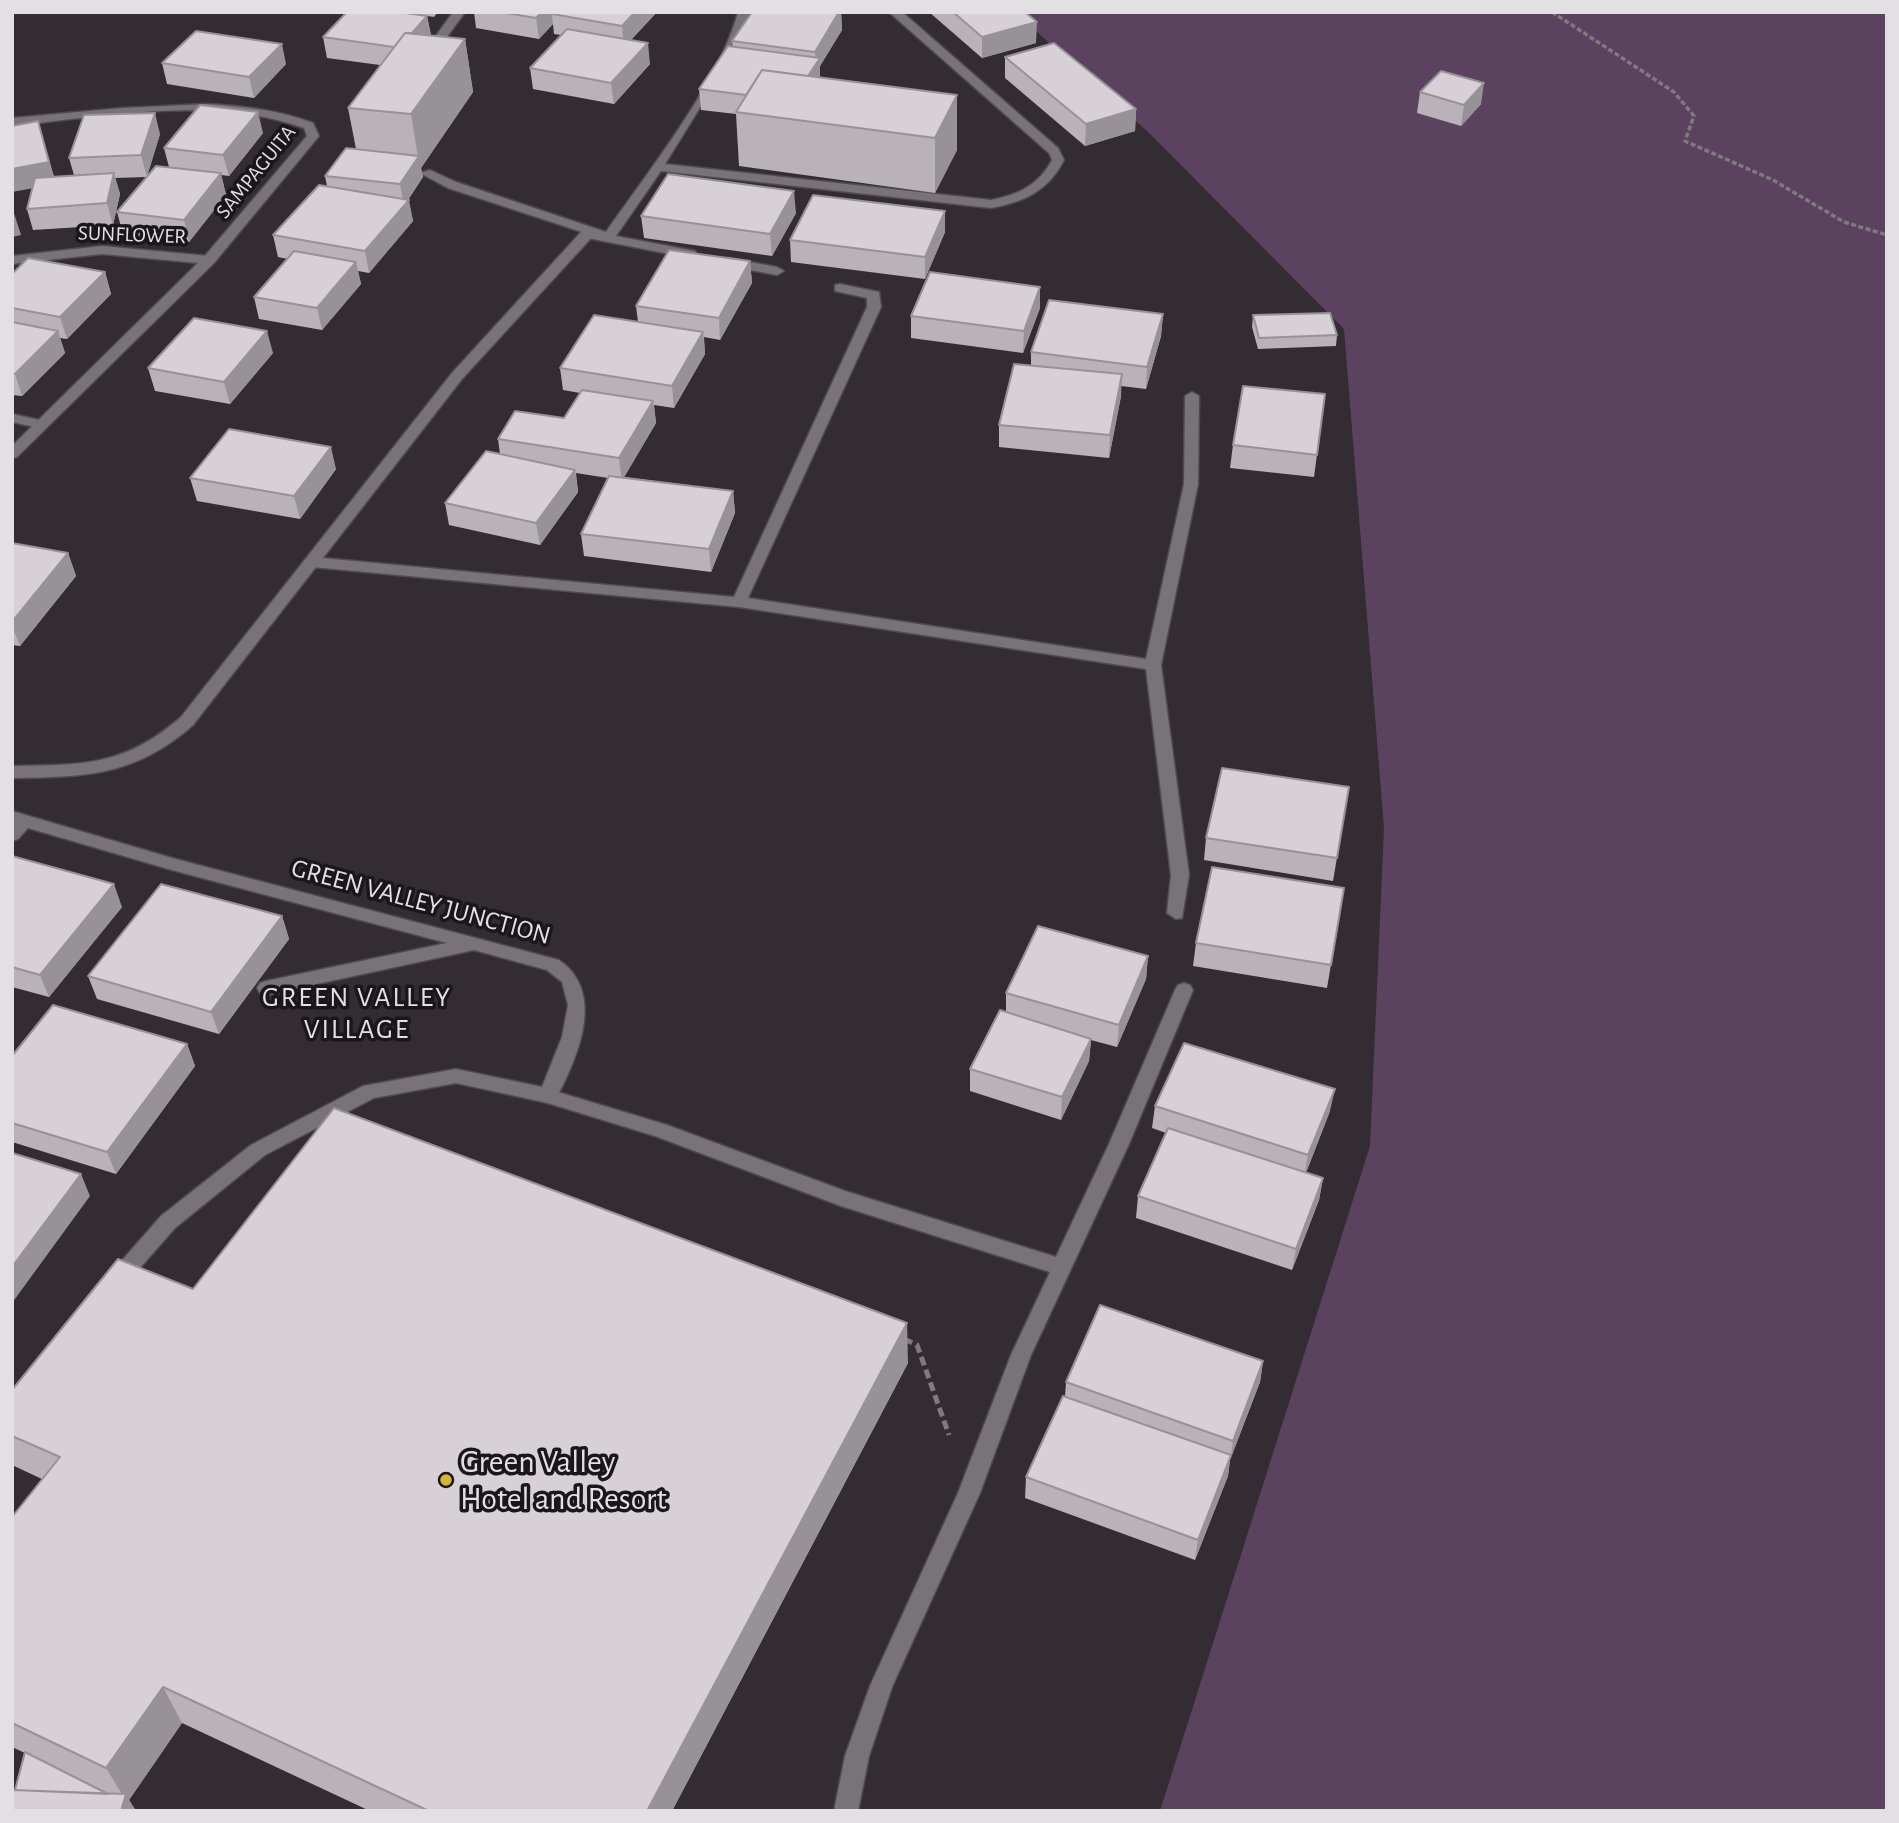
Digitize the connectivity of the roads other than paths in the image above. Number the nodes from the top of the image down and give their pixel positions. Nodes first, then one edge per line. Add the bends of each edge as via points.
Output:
1 (459, 12) edge
2 (744, 12) edge
3 (895, 12) edge
4 (418, 66) edge
5 (12, 122) edge
6 (657, 167) junction
7 (426, 173) dead end
8 (587, 234) junction
9 (610, 236) junction
10 (12, 260) edge
11 (209, 260) junction
12 (777, 271) dead end
13 (840, 288) dead end
14 (1192, 396) dead end
15 (12, 418) edge
16 (39, 424) junction
17 (12, 454) edge
18 (312, 562) junction
19 (739, 602) junction
20 (1153, 665) junction
21 (12, 772) edge
22 (16, 825) edge
23 (1176, 913) dead end
24 (473, 944) junction
25 (266, 988) dead end
26 (1184, 990) dead end
27 (548, 1096) junction
28 (1060, 1267) junction
29 (105, 1294) edge
30 (846, 1811) edge

1 - 4 street
2 - 6 street via 744,26
3 - 6 street via 1054,151 1058,160 1054,170 1035,191 991,204
5 - 11 street, SAMPAGUITA via 224,109 293,117 309,125 313,136
6 - 9 street
7 - 9 street via 558,222
8 - 9 street
8 - 12 street
8 - 18 street via 457,376
10 - 11 street, SUNFLOWER via 102,250
11 - 16 street, SAMPAGUITA
13 - 19 street via 874,295 874,307
14 - 20 street via 1191,484
15 - 16 street
16 - 17 street, SAMPAGUITA
18 - 19 street
18 - 21 street via 171,737 150,751 83,772
19 - 20 street
20 - 23 street via 1180,875
22 - 24 street, GREEN VALLEY JUNCTION
24 - 25 street
24 - 27 street, GREEN VALLEY JUNCTION via 553,965 570,978 578,997 577,1017
26 - 28 street via 1119,1144
27 - 28 street via 660,1130 841,1198
27 - 29 street via 456,1076 370,1091 258,1150 168,1222
28 - 30 street via 1021,1354 969,1493 881,1686 857,1756

